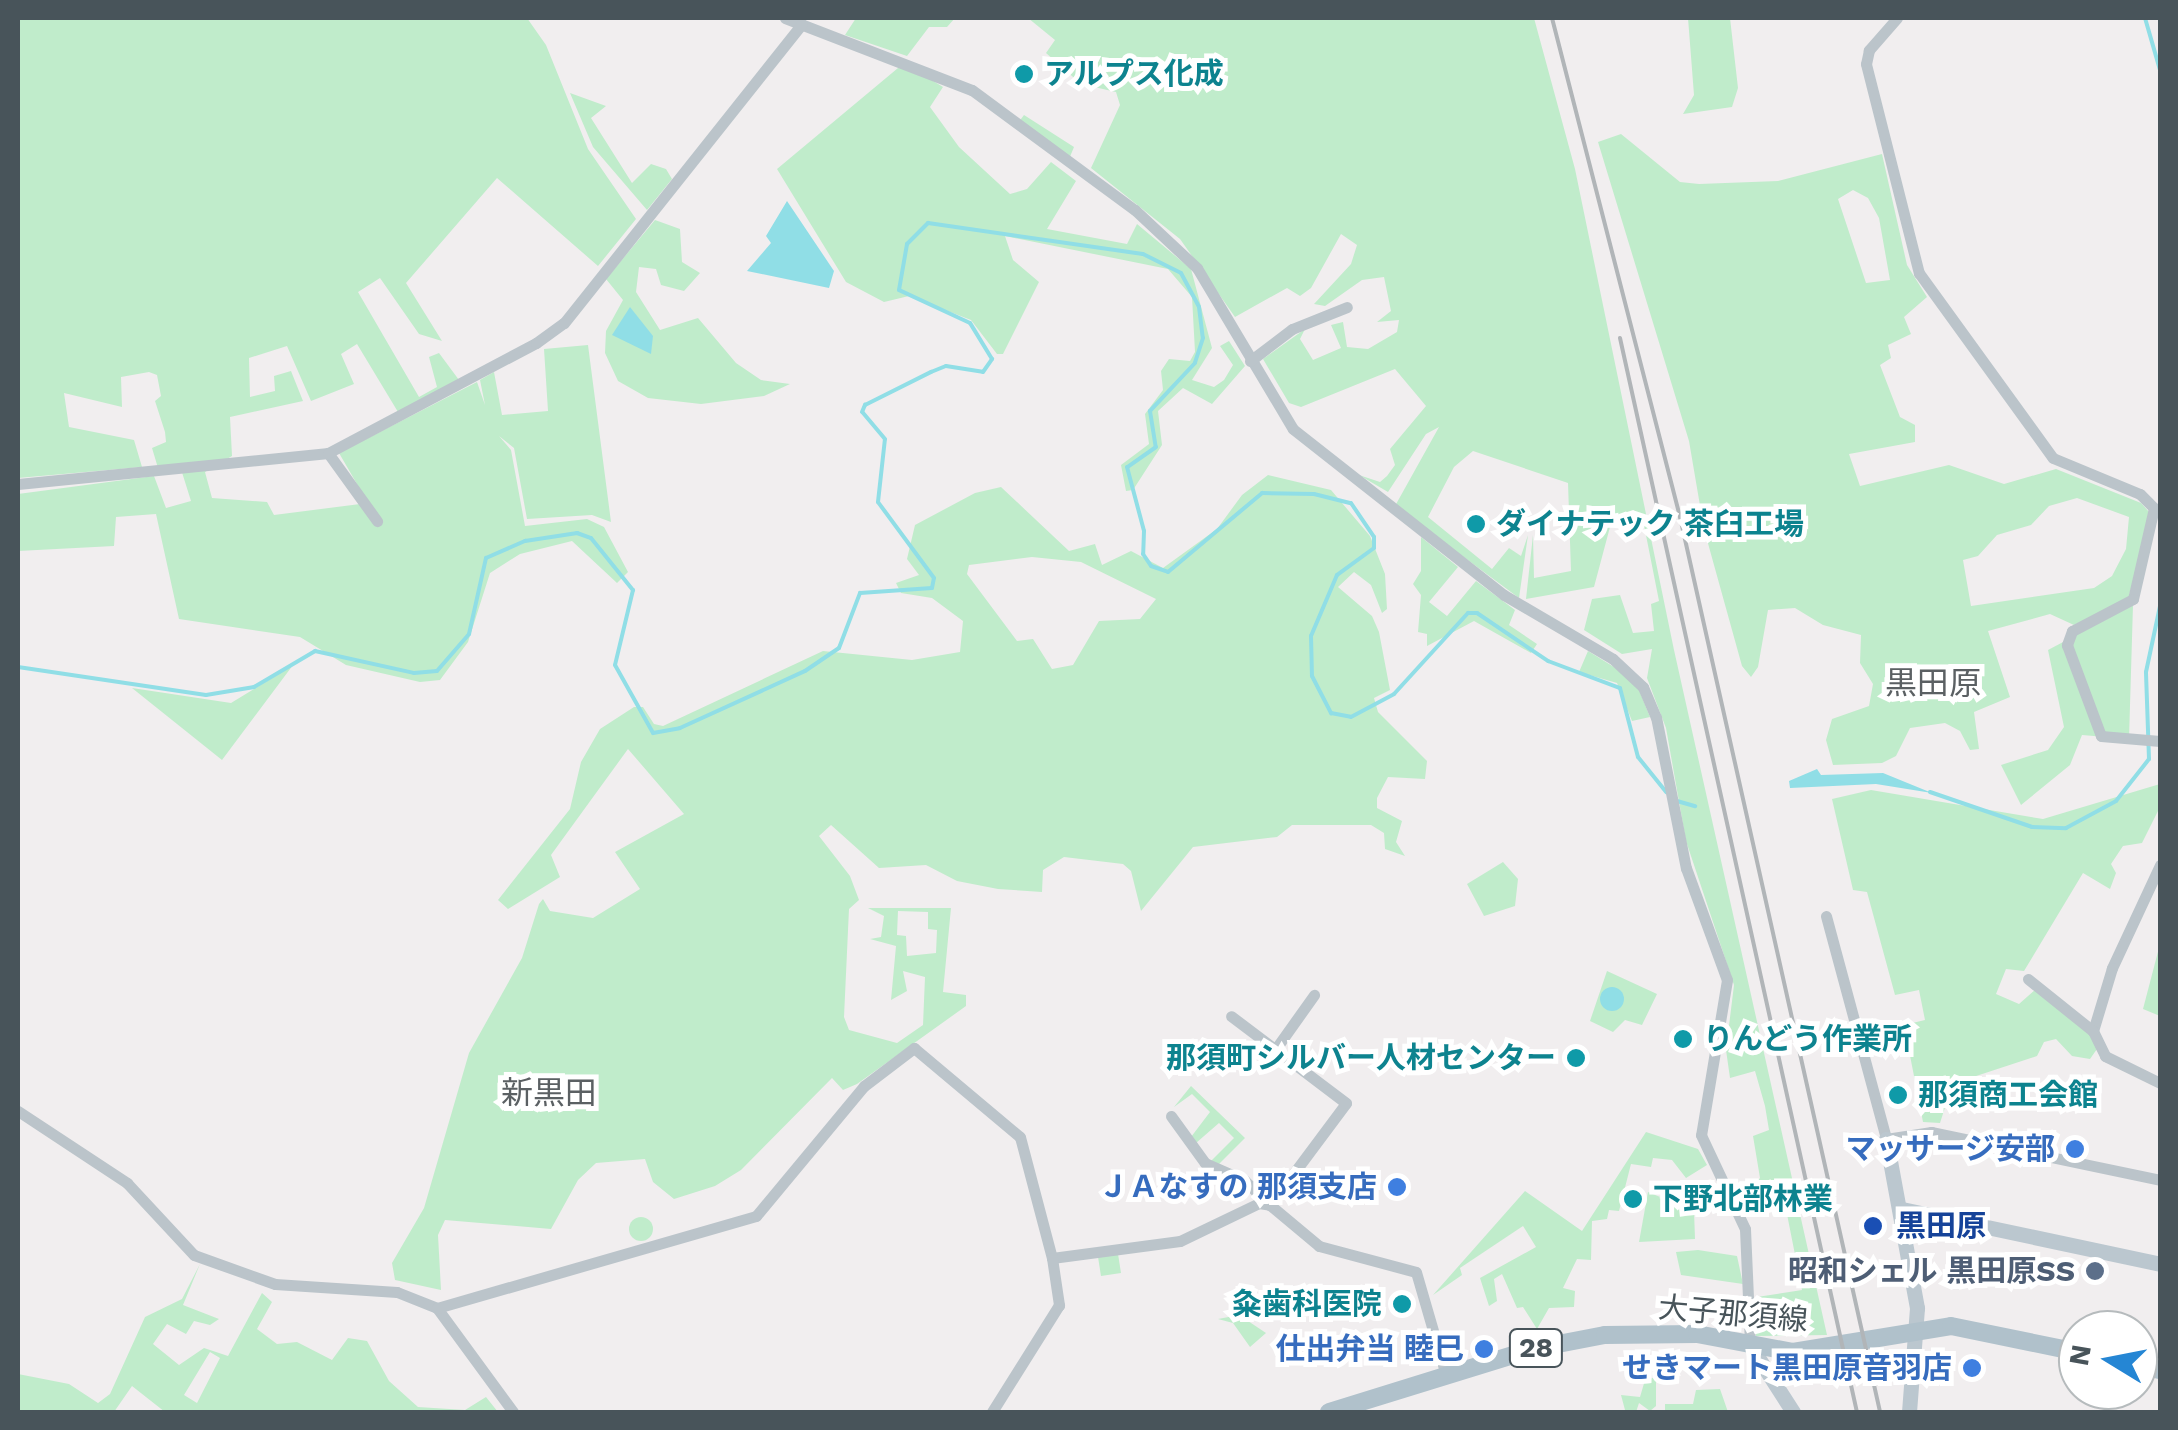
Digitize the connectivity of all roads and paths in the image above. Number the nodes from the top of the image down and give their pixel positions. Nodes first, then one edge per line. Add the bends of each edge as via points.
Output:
1 (785, 18) edge
2 (1896, 18) edge
3 (802, 24) junction
4 (1347, 307) dead end
5 (1250, 361) junction
6 (328, 453) junction
7 (18, 484) edge
8 (378, 521) dead end
9 (2160, 741) edge
10 (2160, 866) edge
11 (1826, 916) dead end
12 (2028, 979) dead end
13 (1314, 994) dead end
14 (1232, 1016) dead end
15 (2093, 1031) junction
16 (1277, 1047) junction
17 (2160, 1083) edge
18 (18, 1110) edge
19 (1171, 1116) dead end
20 (1886, 1139) junction
21 (2160, 1180) edge
22 (1270, 1204) junction
23 (1902, 1209) junction
24 (1052, 1258) junction
25 (2160, 1264) edge
26 (437, 1308) junction
27 (1916, 1328) junction
28 (1750, 1345) junction
29 (2058, 1348) edge
30 (1446, 1374) junction
31 (513, 1412) edge
32 (992, 1412) edge
33 (1329, 1412) edge
34 (1794, 1412) edge
35 (1910, 1412) edge

1 - 3 street
2 - 9 street via 1868,50 1866,64 1919,273 2053,458 2140,494 2154,508 2133,599 2067,640 2098,732
3 - 5 street via 972,90 1135,210 1198,268
3 - 6 street via 552,334
4 - 5 street via 1292,329
5 - 28 street via 1275,405 1317,450 1504,595 1613,660 1643,687 1656,717 1686,868 1727,980 1701,1135 1746,1229
6 - 7 street
6 - 8 street
10 - 15 street via 2112,968
11 - 20 street
12 - 15 street
13 - 16 street
14 - 16 street
15 - 17 street via 2105,1056
16 - 22 street via 1346,1104
18 - 26 street via 127,1183 194,1254 275,1284 398,1292
19 - 22 street via 1205,1163 1244,1180
20 - 21 street via 1931,1132
20 - 23 street
22 - 24 street via 1259,1203 1180,1240
22 - 30 street via 1319,1246 1416,1272
23 - 25 street
23 - 27 street
24 - 26 street via 1020,1136 914,1048 864,1086 756,1216
24 - 32 street via 1059,1305
26 - 31 street
27 - 28 main road, 大子那須線 / 28 via 1807,1351
27 - 29 main road, 大子那須線 / 28 via 1966,1328
27 - 35 street
28 - 30 main road, 大子那須線 / 28 via 1697,1334 1604,1335
28 - 34 street
30 - 33 main road, 大子那須線 / 28

